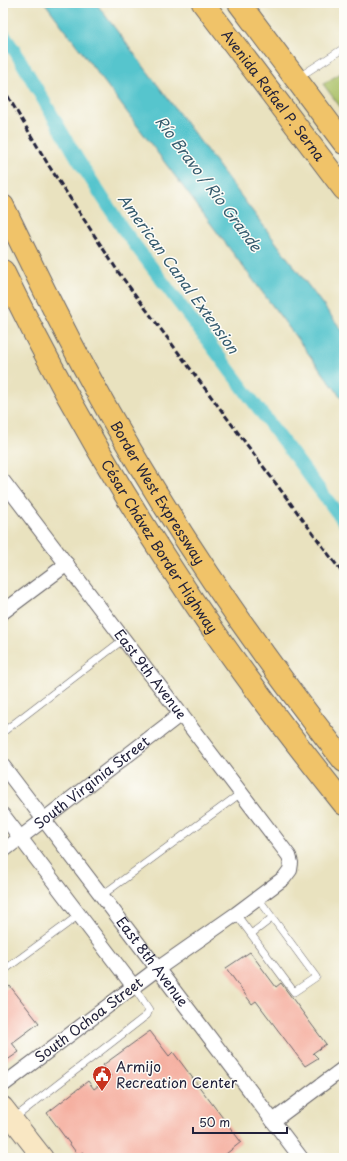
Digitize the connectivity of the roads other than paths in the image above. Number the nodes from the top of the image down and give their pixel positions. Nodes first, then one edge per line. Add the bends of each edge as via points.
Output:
1 (203, 3) edge
2 (239, 3) edge
3 (344, 48) edge
4 (297, 78) junction
5 (344, 143) edge
6 (344, 189) edge
7 (3, 206) edge
8 (3, 271) edge
9 (5, 489) edge
10 (66, 564) junction
11 (3, 612) edge
12 (124, 639) junction
13 (181, 714) junction
14 (3, 732) edge
15 (344, 761) edge
16 (3, 766) edge
17 (241, 793) junction
18 (344, 804) edge
19 (3, 815) edge
20 (44, 820) junction
21 (20, 838) junction
22 (3, 851) edge
23 (290, 870) joint
24 (101, 896) junction
25 (258, 898) junction
26 (236, 914) junction
27 (79, 915) junction
28 (272, 918) junction
29 (251, 934) junction
30 (158, 969) junction
31 (3, 971) edge
32 (134, 987) junction
33 (344, 1068) edge
34 (3, 1084) edge
35 (8, 1113) edge
36 (273, 1121) junction
37 (43, 1158) edge
38 (301, 1158) edge

1 - 6 highway, Avenida Rafael P. Serna
2 - 4 highway, Avenida Rafael P. Serna
3 - 4 lane
4 - 5 highway, Avenida Rafael P. Serna
7 - 15 highway, Border West Expressway via 63,329 109,414 157,494 263,654
8 - 18 highway, César Chávez Border Highway via 64,389 121,489 221,642
9 - 10 street, East 9th Avenue
10 - 11 street
10 - 12 street, East 9th Avenue
12 - 13 street, East 9th Avenue
12 - 14 lane
13 - 17 street, East 9th Avenue
13 - 20 street, South Virginia Street
16 - 20 street, East 8th Avenue
17 - 23 street, East 9th Avenue via 289,856
17 - 24 lane
19 - 21 street, East 8th Avenue
20 - 21 street, South Virginia Street
20 - 24 street, East 8th Avenue
21 - 22 street, South Virginia Street
21 - 27 street, East 8th Avenue
23 - 25 street, South Ochoa Street via 284,878
24 - 30 street, East 8th Avenue
25 - 26 street, South Ochoa Street
25 - 28 lane
26 - 29 lane
26 - 30 street, South Ochoa Street
27 - 31 lane
27 - 32 street, East 8th Avenue
28 - 29 lane
28 - 29 lane via 316,977 294,992
30 - 32 street, South Ochoa Street
30 - 36 street, East 8th Avenue
32 - 34 street, South Ochoa Street
32 - 35 lane via 149,1010 147,1015
33 - 36 street
35 - 37 street
36 - 38 street, East 8th Avenue

